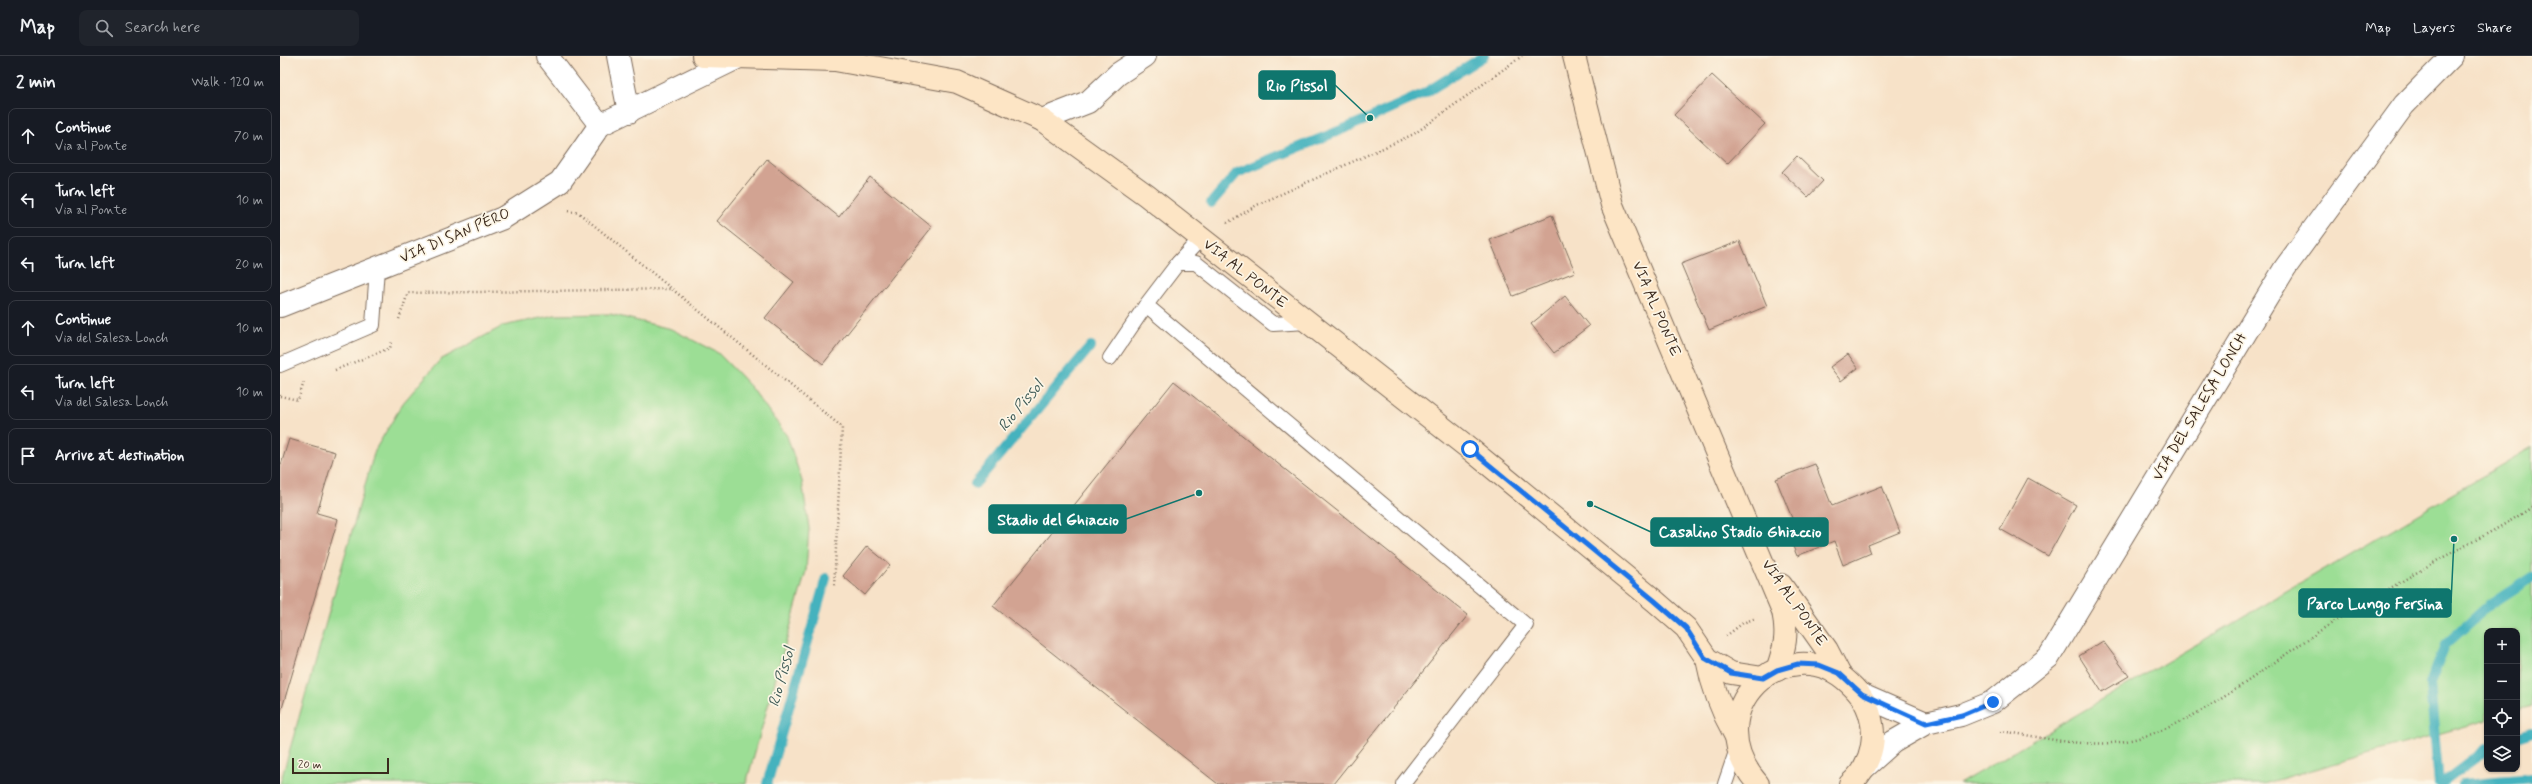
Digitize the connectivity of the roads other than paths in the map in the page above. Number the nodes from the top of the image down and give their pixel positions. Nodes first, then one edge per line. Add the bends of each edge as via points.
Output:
1 (547, 56) edge
2 (618, 56) edge
3 (703, 56) edge
4 (1145, 56) edge
5 (1574, 56) edge
6 (2452, 56) edge
7 (737, 58) junction
8 (628, 112) junction
9 (1042, 120) junction
10 (600, 125) junction
11 (1200, 239) junction
12 (1178, 263) junction
13 (378, 268) junction
14 (1146, 305) junction
15 (280, 306) edge
16 (1307, 322) junction
17 (1110, 358) dead end
18 (280, 365) edge
19 (1760, 554) junction
20 (1707, 659) junction
21 (1839, 673) junction
22 (1770, 674) junction
23 (1862, 694) junction
24 (1926, 723) junction
25 (1736, 742) junction
26 (1854, 779) edge
27 (1403, 784) edge
28 (1725, 784) edge
29 (1758, 784) edge

1 - 10 street
2 - 8 street
3 - 7 street, VIA AL PONTE
4 - 9 street via 1118,74 1088,102
5 - 19 street, VIA AL PONTE via 1612,205
6 - 24 street, VIA DEL SALESA LONCH via 2404,105 2284,268 2050,656 1993,702 1962,715
7 - 8 street
7 - 9 street, VIA AL PONTE via 835,60 957,82
8 - 10 street
9 - 11 street, VIA AL PONTE via 1146,195
10 - 13 street, VIA DI SAN PÉRO via 560,182 503,218
11 - 12 lane
11 - 16 street, VIA AL PONTE
12 - 14 lane
12 - 16 lane via 1196,263 1273,324
13 - 15 street, VIA DI SAN PÉRO
13 - 18 lane via 373,325
14 - 17 lane
14 - 27 lane via 1526,625
16 - 20 street, VIA AL PONTE via 1470,449 1655,601 1686,628
19 - 21 street, VIA AL PONTE
19 - 22 street, VIA AL PONTE via 1783,611 1787,630 1785,647
20 - 22 street, VIA AL PONTE via 1731,673
20 - 25 street, VIA AL PONTE via 1712,686
21 - 22 street via 1819,665 1798,664
21 - 23 street
22 - 25 street via 1748,693 1738,713
23 - 24 street
23 - 26 street via 1870,712 1873,730 1871,749
24 - 26 street, VIA DEL SALESA LONCH via 1893,742
25 - 28 lane
25 - 29 street, VIA AL PONTE via 1746,769

